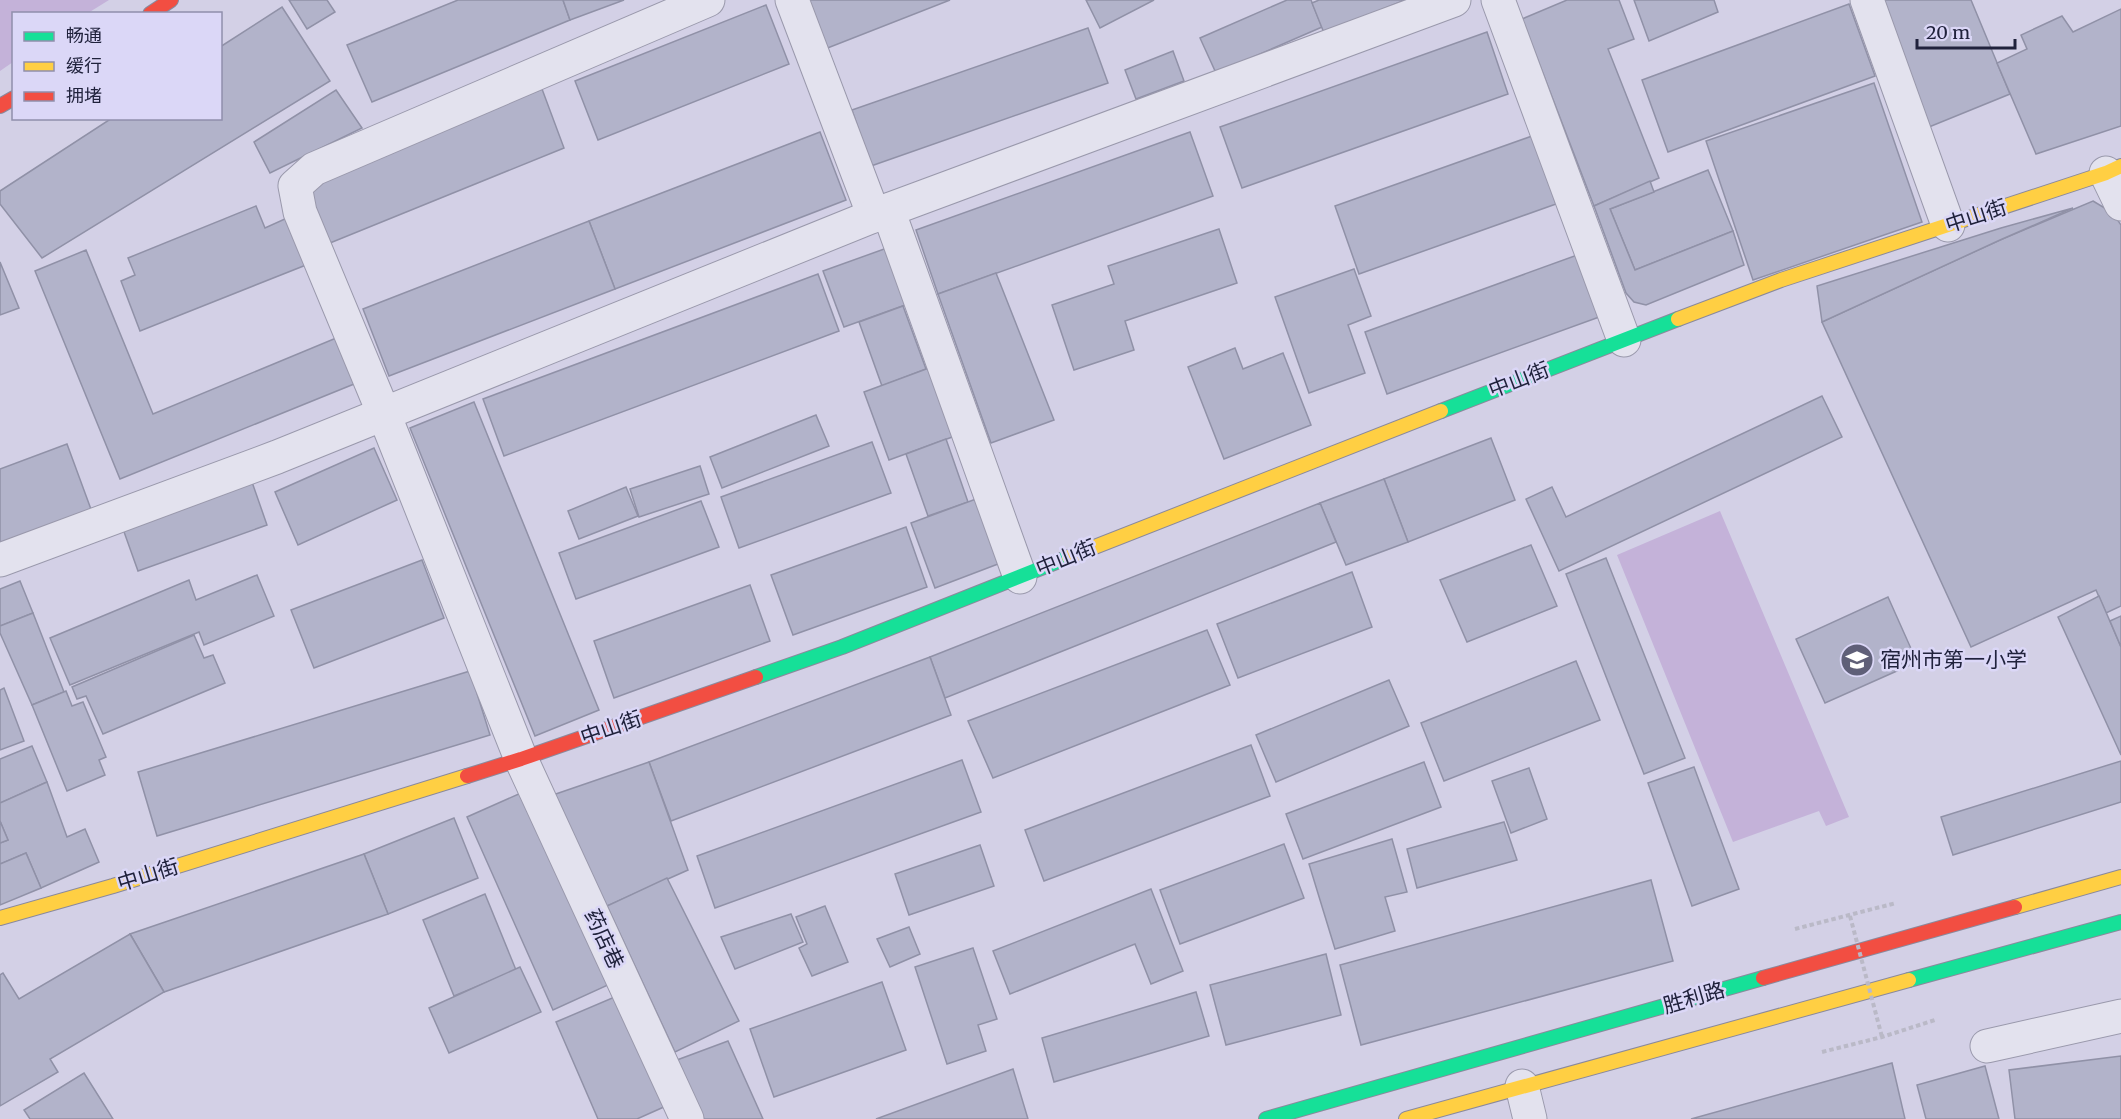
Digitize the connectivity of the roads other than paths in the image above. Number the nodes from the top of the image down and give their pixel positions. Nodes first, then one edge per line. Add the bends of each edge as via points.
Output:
1 (171, 0) edge
2 (708, 0) edge
3 (792, 0) edge
4 (1454, 0) edge
5 (1498, 0) edge
6 (1867, 0) edge
7 (153, 12) edge
8 (2114, 170) edge
9 (2121, 204) edge
10 (881, 213) junction
11 (1948, 225) junction
12 (1624, 340) junction
13 (384, 414) junction
14 (0, 560) edge
15 (1020, 577) junction
16 (521, 759) junction
17 (2121, 877) edge
18 (0, 918) edge
19 (2121, 922) edge
20 (2121, 1016) edge
21 (1987, 1046) dead end
22 (1522, 1086) junction
23 (687, 1119) edge
24 (1266, 1119) edge
25 (1406, 1119) edge
26 (1530, 1119) edge

1 - 7 street
2 - 13 street, 药店巷 via 314,169 295,186 300,212
3 - 10 street
4 - 10 street
5 - 12 street
6 - 11 street
8 - 9 street
8 - 11 street, 中山街
10 - 13 street
10 - 15 street
11 - 12 street, 中山街 via 1781,280
12 - 15 street, 中山街
13 - 14 street
13 - 16 street, 药店巷
15 - 16 street, 中山街 via 842,647
16 - 18 street, 中山街
16 - 23 street, 药店巷
17 - 24 street, 胜利路
19 - 22 street, 胜利路
20 - 21 street
22 - 25 street, 胜利路
22 - 26 street

